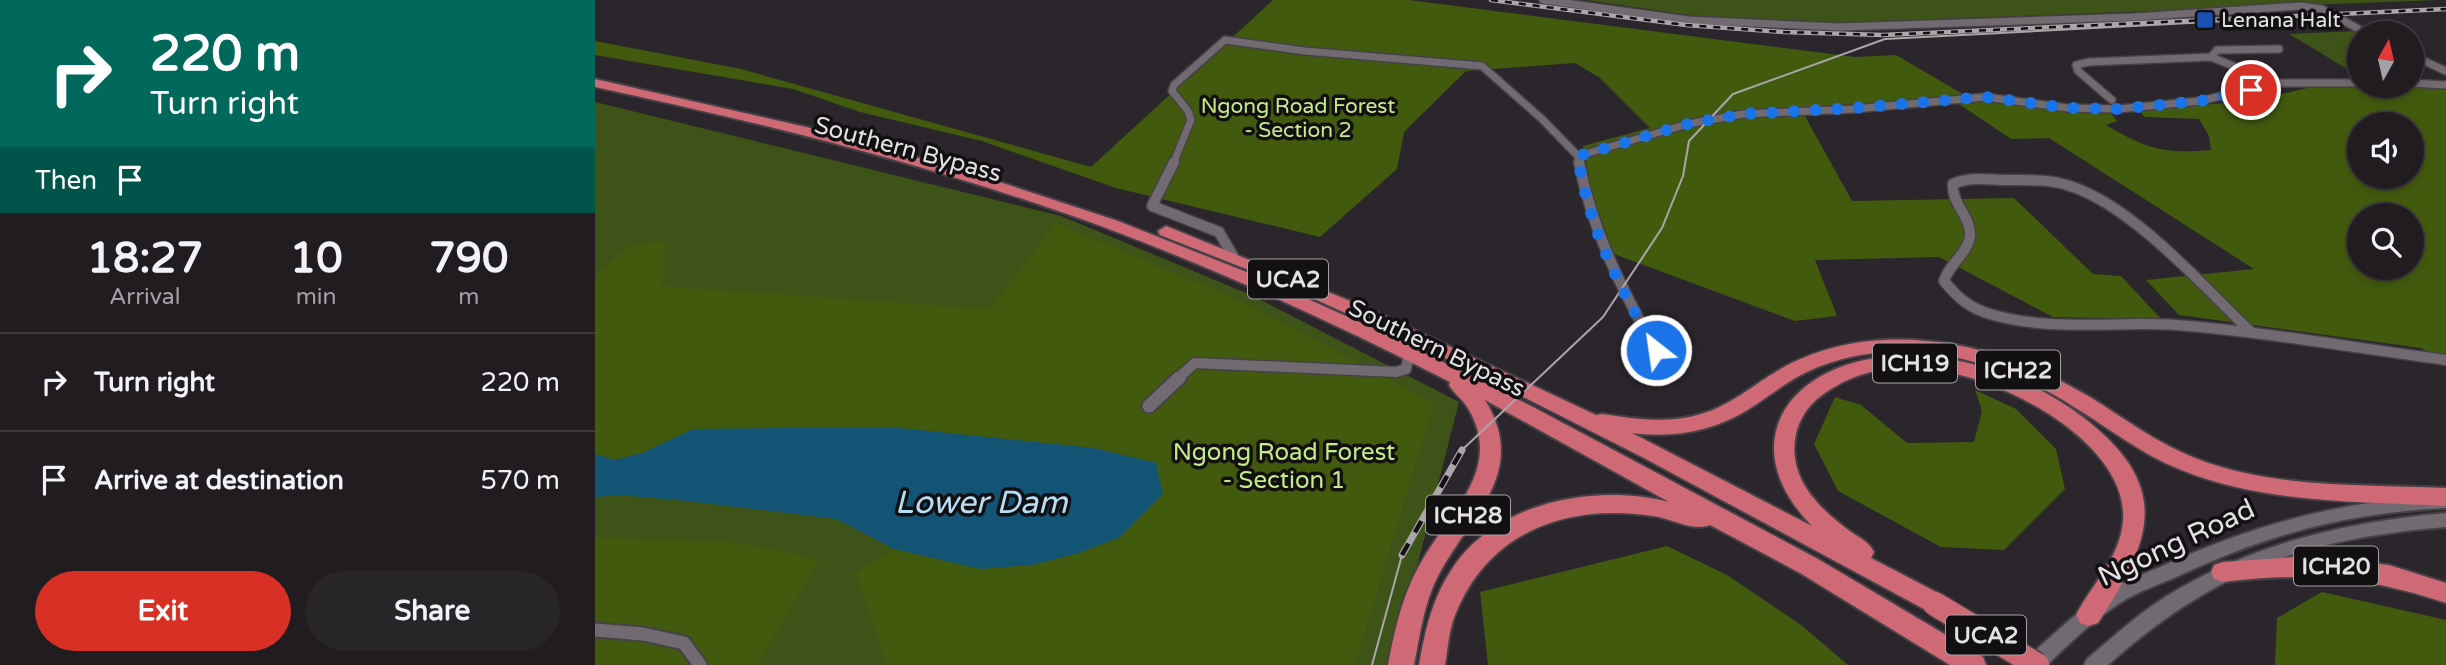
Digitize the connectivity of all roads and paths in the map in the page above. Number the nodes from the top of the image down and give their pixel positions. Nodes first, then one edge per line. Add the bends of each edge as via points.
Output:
1 (1542, 0) edge
2 (2347, 23) edge
3 (2279, 49) dead end
4 (2211, 57) junction
5 (2424, 61) edge
6 (2446, 71) edge
7 (595, 73) edge
8 (595, 83) edge
9 (2275, 83) junction
10 (2347, 83) edge
11 (2424, 84) edge
12 (2446, 85) edge
13 (2112, 100) dead end
14 (1578, 156) junction
15 (1233, 257) junction
16 (2252, 333) junction
17 (1656, 350) dead end
18 (1409, 354) junction
19 (2446, 360) edge
20 (1442, 372) junction
21 (1149, 406) dead end
22 (1584, 418) junction
23 (2446, 500) edge
24 (2446, 520) edge
25 (1741, 532) junction
26 (2223, 572) junction
27 (2446, 593) edge
28 (1935, 604) junction
29 (2088, 615) junction
30 (595, 630) edge
31 (700, 665) edge
32 (1401, 665) edge
33 (1432, 665) edge
34 (1973, 665) edge
35 (2035, 665) edge
36 (2094, 665) edge

1 - 2 street via 1689,20 1839,27 2301,6 2322,9
3 - 4 street via 2217,50
4 - 9 street
4 - 13 street via 2076,65
5 - 6 street
7 - 15 highway, Southern Bypass / UCA2 via 821,124 991,171
8 - 18 highway, Southern Bypass / UCA2 via 878,150 1036,198 1224,268
9 - 10 street
9 - 14 street via 2200,101 2118,109 1985,97 1743,114 1688,124
11 - 12 street
14 - 15 street via 1482,66 1225,40 1174,85 1177,99 1192,116 1191,126 1152,206 1219,232
14 - 17 street via 1588,211 1604,253
15 - 22 highway, Southern Bypass / UCA2 via 1357,309
16 - 16 street via 2174,325 2023,322 1960,301 1944,281 1946,269 1970,238 1970,226 1953,199 1953,184 2025,180 2089,195 2171,258
16 - 19 street
18 - 20 highway, Southern Bypass / UCA2
18 - 21 street via 1409,364 1401,372 1195,363
20 - 25 highway, Southern Bypass / UCA2 via 1588,445
20 - 32 highway, ICH28 via 1470,394 1480,409 1491,461 1474,506 1430,566 1416,597
22 - 23 highway, ICH22 via 1651,426 1701,423 1745,404 1797,369 1850,349 1930,347 2022,371 2067,393 2146,444 2223,476 2298,489
22 - 28 highway, Southern Bypass / UCA2
23 - 29 main road, Ngong Road via 2387,505 2278,526 2129,589
24 - 26 main road, Ngong Road via 2344,532 2259,556
25 - 33 highway via 1635,503 1596,502 1525,521 1465,568 1445,601
25 - 34 highway, Southern Bypass / UCA2
26 - 27 highway, ICH20 via 2291,564 2330,565 2389,574
26 - 36 main road, Ngong Road via 2123,638
28 - 29 highway, ICH19 via 1822,522 1798,493 1788,472 1784,454 1788,419 1803,399 1831,377 1896,362 1939,364 1979,373 2053,406 2098,442 2127,480 2135,501 2135,521 2121,568
28 - 35 highway, Southern Bypass / UCA2, bridge
29 - 35 main road, Ngong Road
30 - 31 street via 684,643

